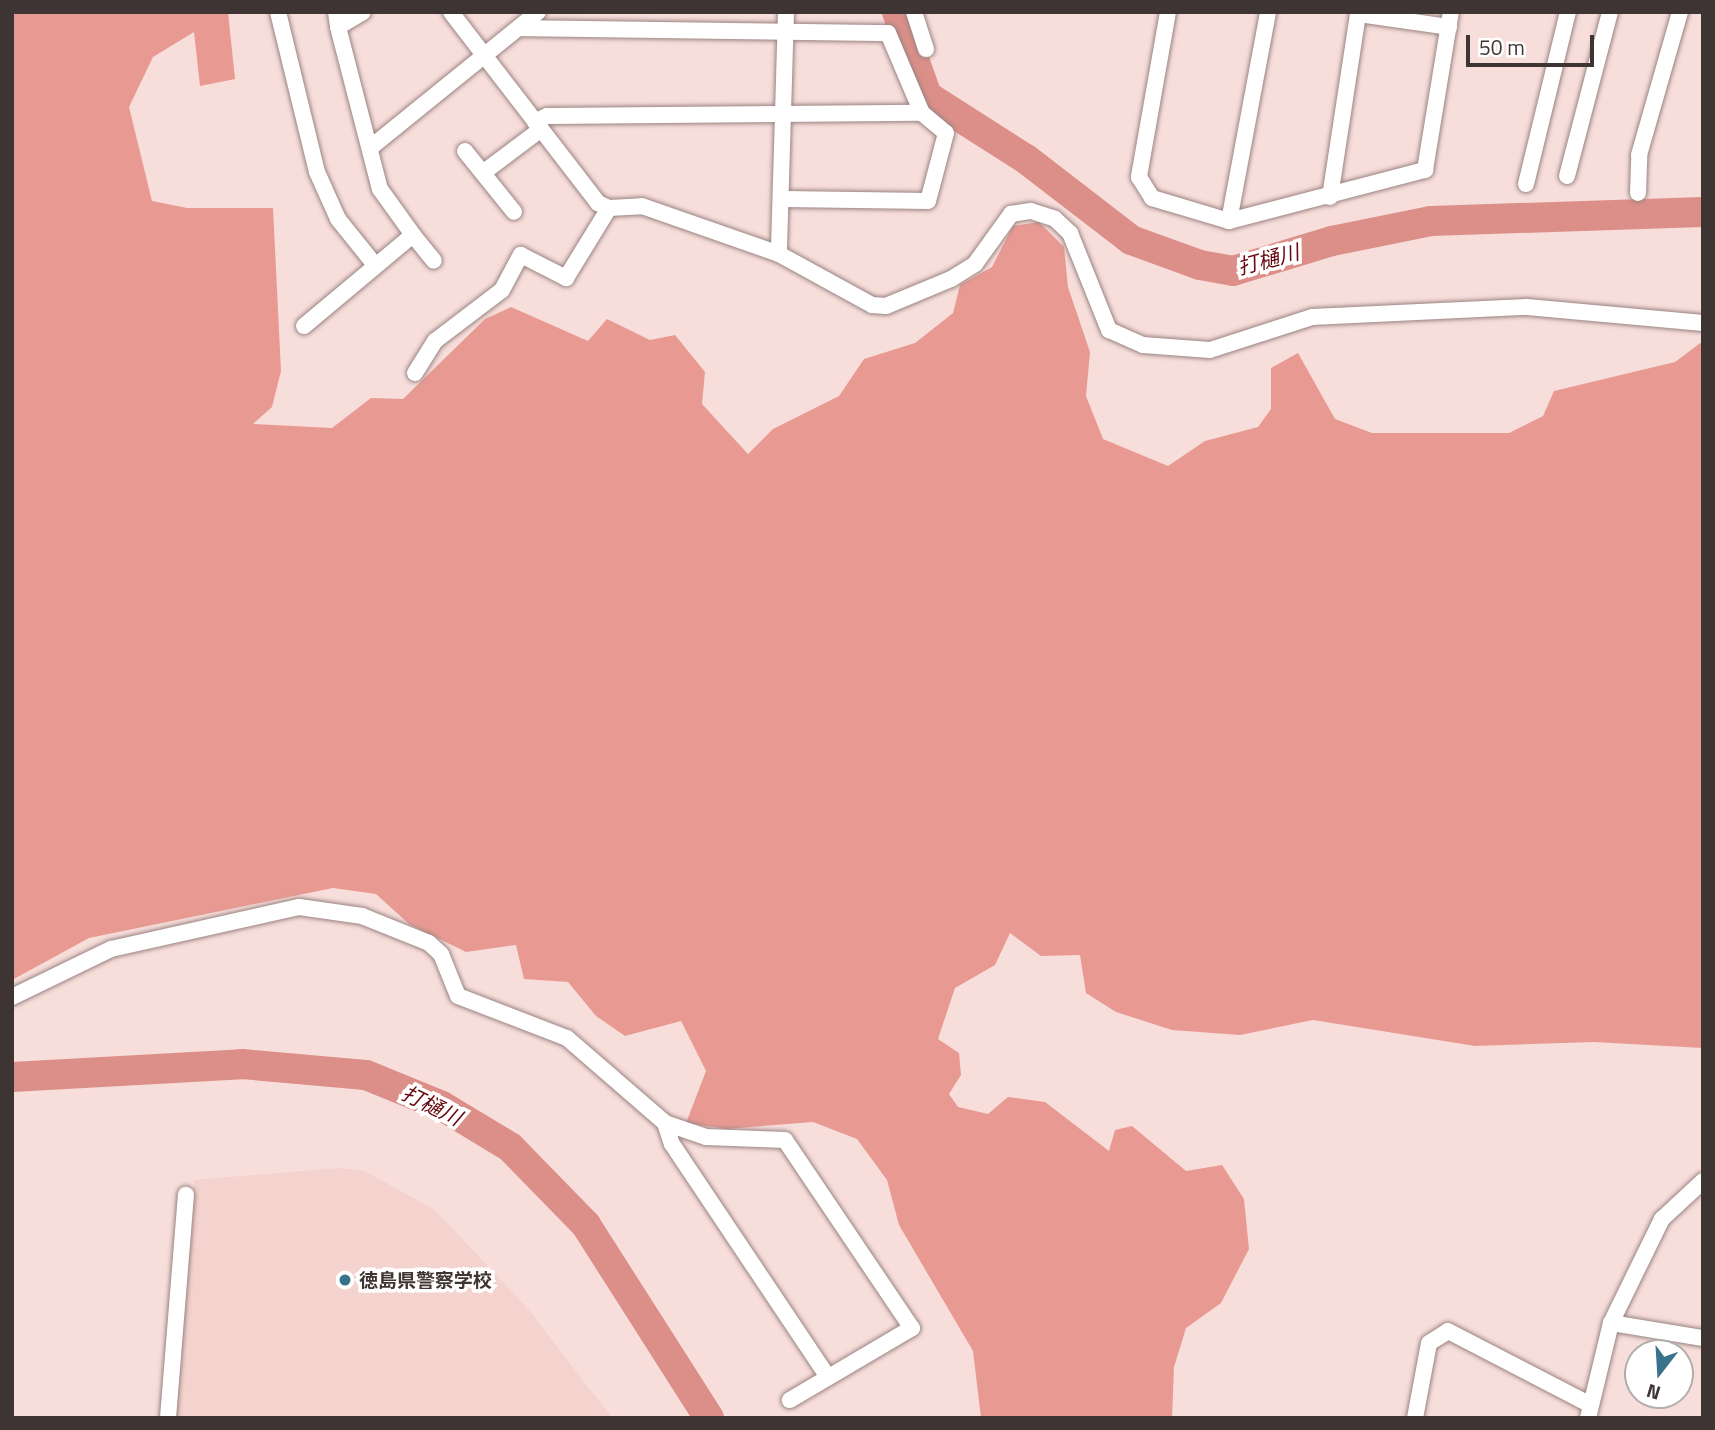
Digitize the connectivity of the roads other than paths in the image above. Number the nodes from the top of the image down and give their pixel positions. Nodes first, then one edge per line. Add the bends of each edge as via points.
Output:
1 (278, 12) edge
2 (363, 12) edge
3 (451, 12) edge
4 (538, 12) edge
5 (786, 12) edge
6 (914, 12) edge
7 (1168, 12) edge
8 (1268, 12) edge
9 (1568, 12) edge
10 (1610, 12) edge
11 (1679, 12) edge
12 (1354, 13) edge
13 (337, 20) edge
14 (1450, 20) edge
15 (520, 28) junction
16 (786, 32) junction
17 (926, 49) dead end
18 (487, 55) junction
19 (922, 113) junction
20 (785, 116) junction
21 (538, 125) junction
22 (370, 148) junction
23 (465, 151) dead end
24 (484, 172) junction
25 (1567, 176) dead end
26 (1526, 184) dead end
27 (1638, 193) dead end
28 (1330, 197) junction
29 (784, 199) junction
30 (609, 208) junction
31 (514, 212) dead end
32 (1229, 220) junction
33 (413, 235) junction
34 (779, 254) junction
35 (434, 261) dead end
36 (375, 265) junction
37 (1703, 323) edge
38 (304, 326) dead end
39 (415, 373) dead end
40 (12, 997) edge
41 (665, 1123) junction
42 (1703, 1181) edge
43 (186, 1195) dead end
44 (1611, 1323) junction
45 (1703, 1338) edge
46 (828, 1377) junction
47 (790, 1400) dead end
48 (1588, 1411) edge
49 (167, 1418) edge
50 (1415, 1418) edge

1 - 36 street via 317,172 338,219
2 - 13 street
3 - 18 street
4 - 15 street
5 - 16 street
6 - 17 street
7 - 32 street via 1139,177 1152,198
8 - 32 street
9 - 26 street
10 - 25 street
11 - 27 street via 1639,155
12 - 14 street
12 - 28 street
13 - 22 street
14 - 28 street via 1425,170
15 - 16 street
15 - 18 street
16 - 19 street via 888,33
16 - 20 street
18 - 21 street
18 - 22 street
19 - 20 street
19 - 29 street via 946,133 928,201
20 - 21 street via 547,116
20 - 29 street
21 - 24 street
21 - 30 street via 598,203
22 - 33 street via 380,190
23 - 24 street
24 - 31 street
28 - 32 street
29 - 34 street
30 - 34 street via 642,206
30 - 39 street via 566,278 521,255 502,290 435,341
33 - 35 street
33 - 36 street
34 - 37 street via 886,306 975,264 1010,214 1031,211 1055,219 1070,233 1109,330 1143,345 1178,350 1210,350 1312,317 1527,307
36 - 38 street
40 - 41 street via 111,949 299,906 328,908 429,943 441,954 458,996 567,1038
41 - 46 street via 672,1144
41 - 46 street via 706,1137 785,1140 912,1328
42 - 44 street via 1662,1219
43 - 49 street
44 - 45 street
44 - 48 street
46 - 47 street
48 - 50 street via 1448,1331 1429,1343

